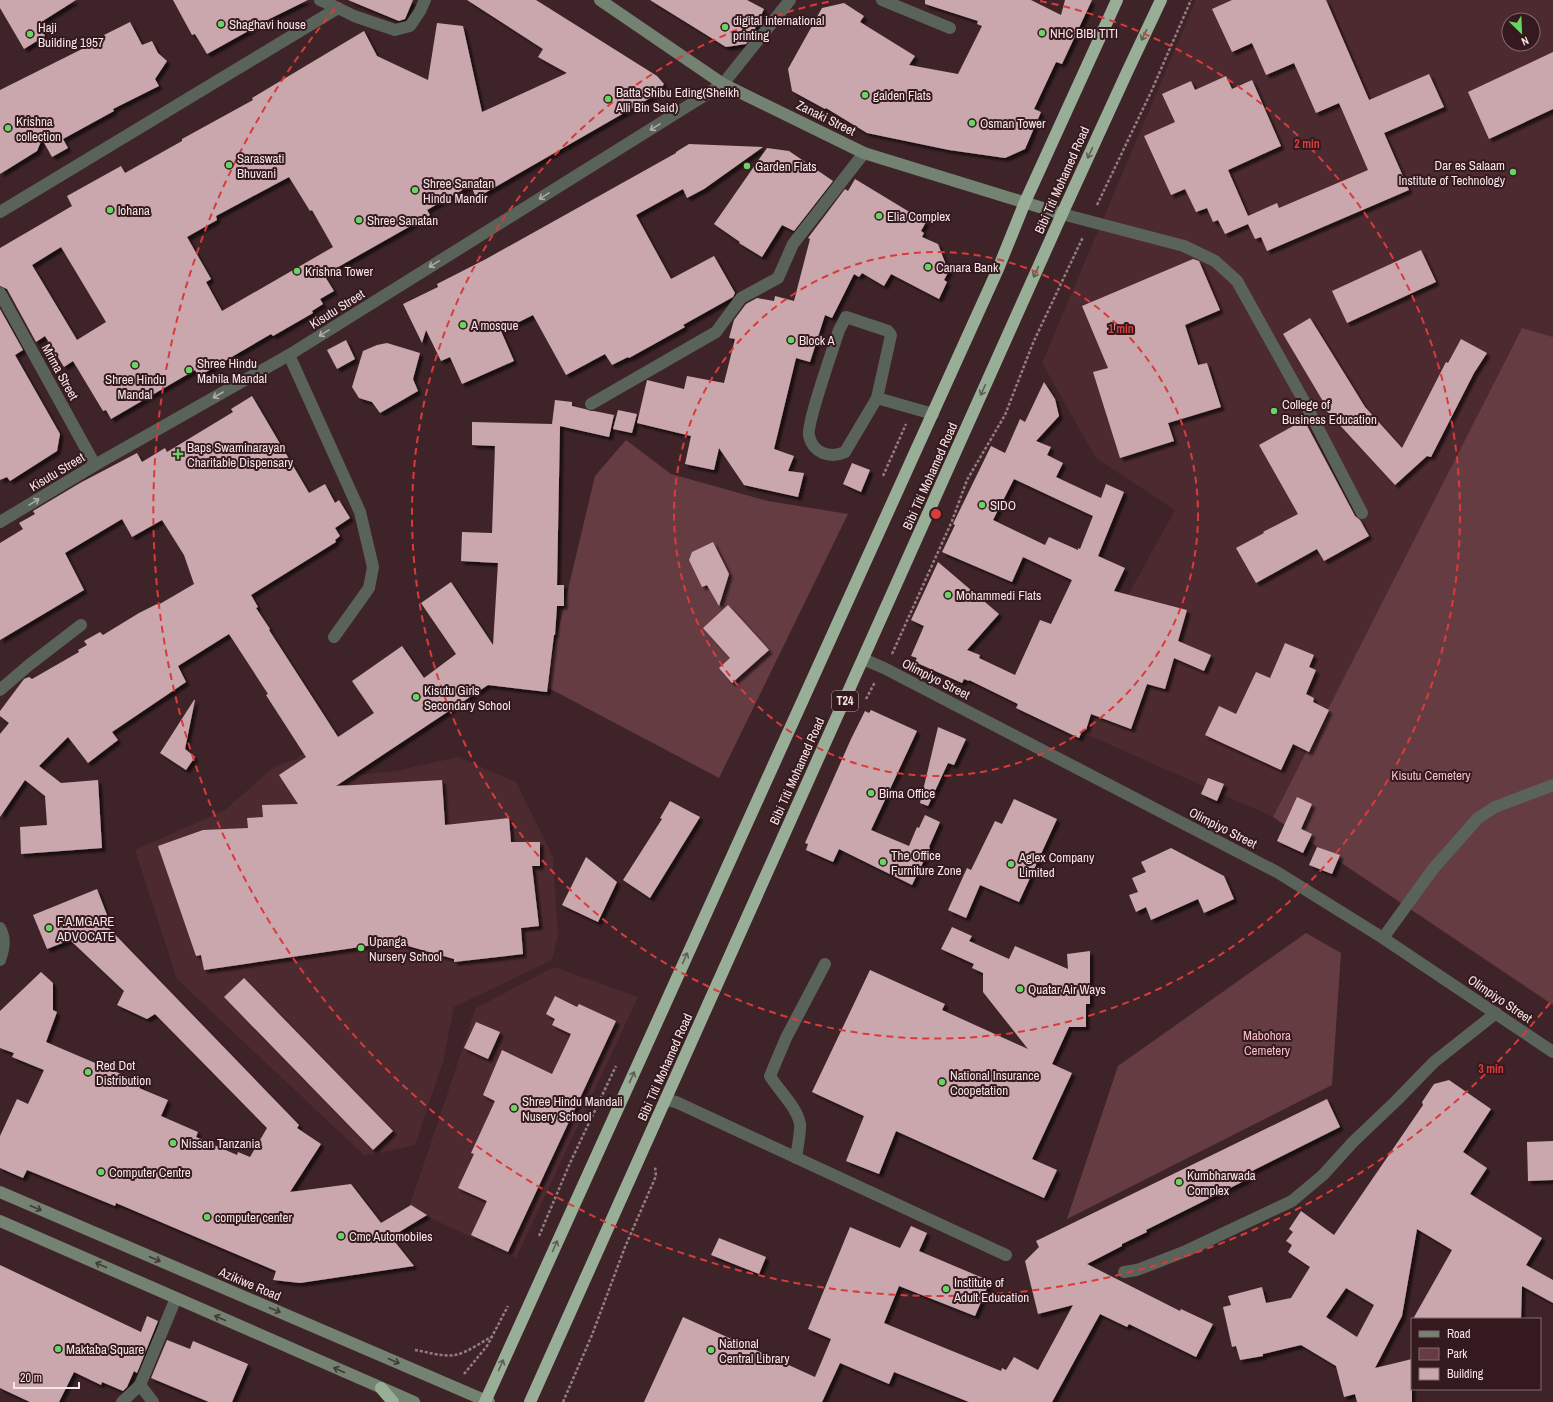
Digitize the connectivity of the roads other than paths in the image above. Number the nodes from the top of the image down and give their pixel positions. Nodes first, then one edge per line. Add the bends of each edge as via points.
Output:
1 (320, 0) edge
2 (425, 0) edge
3 (600, 0) edge
4 (790, 0) edge
5 (882, 0) edge
6 (1118, 0) edge
7 (1161, 0) edge
8 (338, 8) junction
9 (950, 28) dead end
10 (723, 84) junction
11 (864, 153) junction
12 (1025, 202) junction
13 (0, 212) edge
14 (1062, 214) junction
15 (0, 293) edge
16 (288, 355) junction
17 (876, 398) junction
18 (591, 404) dead end
19 (933, 414) junction
20 (95, 465) junction
21 (1362, 513) dead end
22 (0, 522) edge
23 (81, 625) dead end
24 (334, 637) dead end
25 (863, 659) junction
26 (0, 690) edge
27 (1553, 784) edge
28 (0, 928) edge
29 (1383, 938) junction
30 (0, 960) edge
31 (825, 964) dead end
32 (1496, 1013) junction
33 (1553, 1052) edge
34 (665, 1100) junction
35 (796, 1158) junction
36 (0, 1192) edge
37 (0, 1221) edge
38 (1006, 1255) dead end
39 (1124, 1272) dead end
40 (176, 1298) junction
41 (140, 1385) junction
42 (381, 1388) junction
43 (486, 1401) edge
44 (122, 1402) edge
45 (153, 1402) edge
46 (393, 1402) edge
47 (414, 1402) edge
48 (530, 1402) edge

1 - 8 street
2 - 8 street via 410,26 395,30
3 - 10 street, Zanaki Street
4 - 10 street, Kisutu Street
5 - 9 street
6 - 12 highway, Bibi Titi Mohamed Road
7 -> 14 highway, Bibi Titi Mohamed Road / T24
8 - 13 street
10 - 11 street, Zanaki Street
10 -> 16 street, Kisutu Street
11 - 12 street, Zanaki Street
11 - 18 street via 793,244 778,278 741,298 716,332
12 - 14 street, Zanaki Street
12 - 19 highway, Bibi Titi Mohamed Road
14 - 21 street via 1184,246 1215,261 1237,281
14 -> 25 highway, Bibi Titi Mohamed Road / T24
15 - 20 street, Mrima Street
16 -> 20 street, Kisutu Street
16 - 24 street via 360,512 373,567 369,588
17 - 17 street via 845,452 838,455 824,454 816,448 808,435 811,419 839,330 846,317 891,333
17 - 19 street
43 -> 19 highway, Bibi Titi Mohamed Road
22 -> 20 street, Kisutu Street
23 - 26 street
25 - 29 street, Olimpiyo Street via 1278,872
25 - 34 highway, Bibi Titi Mohamed Road / T24
27 - 29 street via 1495,807 1478,818 1433,869
28 - 30 street via 4,936 4,950
29 - 32 street, Olimpiyo Street
31 - 35 street via 786,1038 770,1076 790,1103 800,1124
32 - 33 street, Olimpiyo Street
32 - 39 street via 1434,1062 1323,1175 1292,1201 1186,1251 1137,1270
34 - 35 street via 676,1102
34 - 48 highway, Bibi Titi Mohamed Road / T24
35 - 38 street
36 -> 43 street, Azikiwe Road
40 -> 37 street
40 - 41 street
42 -> 40 street
41 - 44 street
41 - 45 street
42 - 46 highway
42 - 47 street

